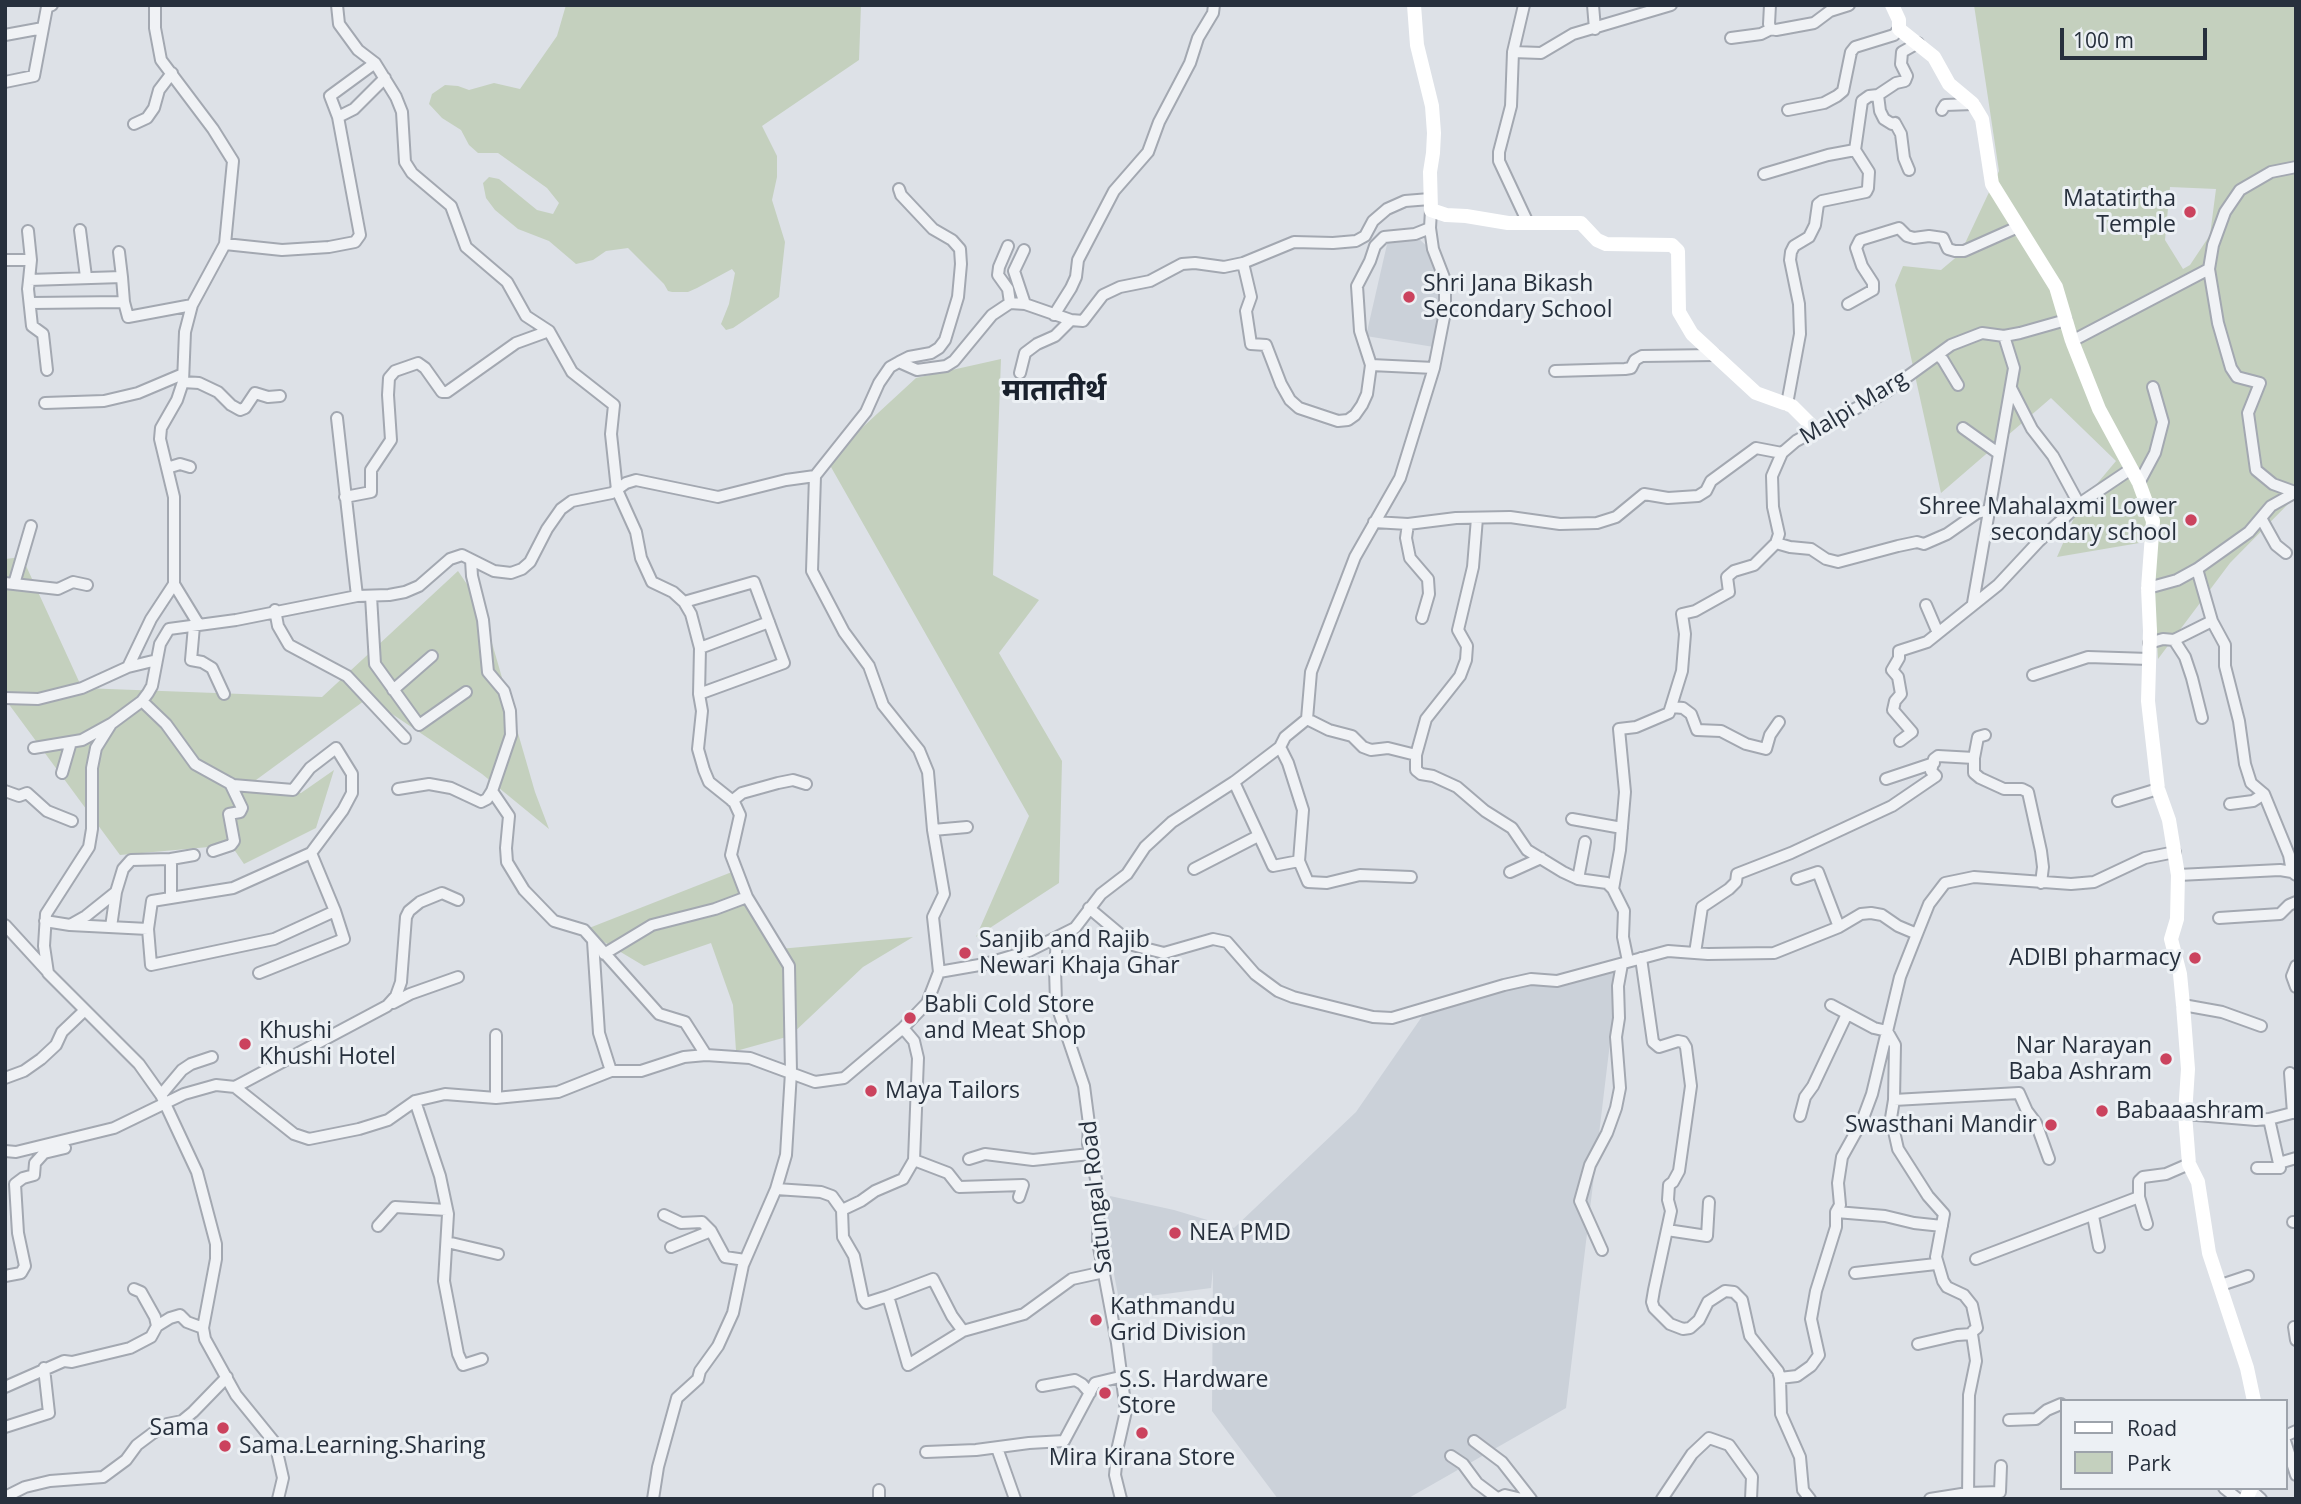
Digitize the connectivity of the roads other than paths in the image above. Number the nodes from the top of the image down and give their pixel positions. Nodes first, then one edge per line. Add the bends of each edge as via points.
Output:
1 (155, 5) edge
2 (337, 5) edge
3 (1214, 5) edge
4 (1415, 5) edge
5 (1524, 5) edge
6 (1593, 5) edge
7 (1671, 5) edge
8 (1770, 5) edge
9 (1849, 5) edge
10 (1892, 5) edge
11 (48, 6) edge
12 (43, 28) junction
13 (1595, 29) junction
14 (1771, 29) junction
15 (1899, 29) junction
16 (5, 35) edge
17 (1731, 38) dead end
18 (1918, 43) junction
19 (1513, 52) junction
20 (374, 63) junction
21 (172, 73) junction
22 (385, 78) junction
23 (5, 82) edge
24 (1878, 95) junction
25 (1973, 104) junction
26 (1788, 110) dead end
27 (1942, 110) dead end
28 (338, 117) junction
29 (134, 124) dead end
30 (1856, 150) junction
31 (2296, 167) edge
32 (1909, 170) dead end
33 (1764, 174) dead end
34 (900, 188) dead end
35 (1430, 204) junction
36 (1528, 223) junction
37 (2018, 227) junction
38 (1430, 228) junction
39 (80, 230) dead end
40 (27, 231) dead end
41 (225, 244) junction
42 (1008, 246) dead end
43 (1024, 250) dead end
44 (119, 252) dead end
45 (5, 260) edge
46 (31, 260) junction
47 (1243, 263) junction
48 (2209, 269) junction
49 (86, 277) junction
50 (122, 277) junction
51 (29, 280) junction
52 (124, 302) junction
53 (31, 303) junction
54 (1010, 303) junction
55 (1025, 304) junction
56 (1848, 304) dead end
57 (192, 305) junction
58 (1054, 315) junction
59 (1071, 320) junction
60 (2066, 320) junction
61 (549, 331) junction
62 (2004, 336) junction
63 (2072, 341) junction
64 (1715, 355) junction
65 (1938, 355) junction
66 (900, 362) junction
67 (1371, 365) junction
68 (1434, 368) junction
69 (47, 370) dead end
70 (1555, 371) dead end
71 (1020, 373) dead end
72 (183, 378) junction
73 (1958, 385) dead end
74 (2152, 387) dead end
75 (2011, 388) junction
76 (281, 396) dead end
77 (45, 402) dead end
78 (1787, 404) junction
79 (337, 418) dead end
80 (1963, 428) dead end
81 (1816, 430) junction
82 (1782, 453) junction
83 (1998, 453) junction
84 (190, 467) dead end
85 (167, 468) junction
86 (2131, 469) junction
87 (815, 476) junction
88 (2139, 483) junction
89 (617, 490) junction
90 (2295, 492) edge
91 (345, 497) junction
92 (2079, 503) junction
93 (1989, 510) junction
94 (1478, 518) junction
95 (2261, 518) junction
96 (1374, 522) junction
97 (1408, 524) junction
98 (31, 526) dead end
99 (1776, 543) junction
100 (2286, 553) dead end
101 (471, 560) junction
102 (2197, 569) junction
103 (9, 584) edge
104 (174, 584) junction
105 (87, 585) dead end
106 (2148, 589) junction
107 (356, 596) junction
108 (371, 596) junction
109 (684, 602) junction
110 (1973, 603) junction
111 (1926, 605) dead end
112 (275, 610) junction
113 (1422, 618) dead end
114 (2213, 621) junction
115 (769, 622) junction
116 (196, 626) junction
117 (1938, 633) junction
118 (2174, 640) junction
119 (2149, 643) junction
120 (701, 648) junction
121 (432, 656) dead end
122 (2149, 659) junction
123 (157, 660) junction
124 (128, 667) junction
125 (2033, 675) dead end
126 (393, 690) junction
127 (466, 692) dead end
128 (224, 694) dead end
129 (699, 694) junction
130 (5, 698) edge
131 (142, 701) junction
132 (1672, 707) junction
133 (2202, 718) dead end
134 (1307, 719) junction
135 (1779, 722) dead end
136 (111, 724) junction
137 (419, 725) junction
138 (1985, 735) dead end
139 (1900, 741) dead end
140 (71, 742) junction
141 (1280, 747) junction
142 (34, 748) dead end
143 (1416, 755) junction
144 (1974, 758) junction
145 (1934, 763) junction
146 (62, 773) dead end
147 (1886, 779) dead end
148 (1234, 782) junction
149 (230, 783) junction
150 (806, 784) dead end
151 (398, 789) dead end
152 (2158, 789) junction
153 (5, 791) edge
154 (492, 791) junction
155 (2264, 794) junction
156 (732, 801) junction
157 (2118, 801) dead end
158 (2230, 804) dead end
159 (1572, 819) dead end
160 (72, 821) dead end
161 (967, 827) dead end
162 (1622, 828) junction
163 (933, 830) junction
164 (1258, 835) junction
165 (1586, 842) dead end
166 (213, 851) dead end
167 (2175, 852) junction
168 (311, 853) junction
169 (194, 855) dead end
170 (2293, 855) edge
171 (172, 859) junction
172 (1541, 859) junction
173 (1299, 862) junction
174 (1194, 869) dead end
175 (1510, 872) dead end
176 (2294, 874) edge
177 (2178, 875) junction
178 (1411, 877) dead end
179 (1578, 879) junction
180 (1797, 879) dead end
181 (2040, 883) junction
182 (1613, 889) junction
183 (116, 892) junction
184 (747, 897) junction
185 (171, 898) junction
186 (458, 900) dead end
187 (2296, 902) edge
188 (1089, 908) junction
189 (335, 911) junction
190 (2219, 918) dead end
191 (45, 921) junction
192 (5, 925) edge
193 (70, 925) junction
194 (1839, 927) junction
195 (111, 928) junction
196 (148, 929) junction
197 (1917, 934) junction
198 (1057, 939) junction
199 (593, 941) junction
200 (1695, 953) junction
201 (604, 954) junction
202 (1641, 958) junction
203 (1625, 962) junction
204 (2296, 966) edge
205 (939, 972) junction
206 (48, 973) junction
207 (260, 973) dead end
208 (458, 977) dead end
209 (2296, 986) edge
210 (2183, 1005) junction
211 (387, 1006) junction
212 (1830, 1006) dead end
213 (84, 1011) junction
214 (1847, 1014) junction
215 (2261, 1026) dead end
216 (903, 1028) junction
217 (1887, 1031) junction
218 (496, 1035) dead end
219 (706, 1055) junction
220 (212, 1057) dead end
221 (611, 1072) junction
222 (791, 1072) junction
223 (2290, 1073) dead end
224 (5, 1078) edge
225 (235, 1087) junction
226 (496, 1098) junction
227 (163, 1099) junction
228 (1894, 1100) junction
229 (415, 1101) junction
230 (2294, 1113) edge
231 (2185, 1114) junction
232 (1800, 1116) dead end
233 (2269, 1119) junction
234 (95, 1133) junction
235 (5, 1151) edge
236 (1090, 1154) junction
237 (2296, 1158) edge
238 (969, 1159) dead end
239 (2049, 1159) dead end
240 (914, 1160) junction
241 (2279, 1163) junction
242 (2189, 1164) junction
243 (2257, 1168) dead end
244 (776, 1189) junction
245 (1019, 1197) dead end
246 (2139, 1197) junction
247 (1709, 1202) dead end
248 (447, 1210) junction
249 (842, 1210) junction
250 (1836, 1212) junction
251 (664, 1215) dead end
252 (2093, 1216) junction
253 (2147, 1224) dead end
254 (378, 1226) dead end
255 (1942, 1226) junction
256 (1667, 1230) junction
257 (711, 1231) junction
258 (18, 1233) junction
259 (5, 1237) edge
260 (447, 1242) junction
261 (671, 1247) dead end
262 (2099, 1247) dead end
263 (1602, 1250) dead end
264 (498, 1254) dead end
265 (1976, 1259) dead end
266 (745, 1260) junction
267 (1937, 1264) junction
268 (1104, 1272) junction
269 (1855, 1273) dead end
270 (5, 1276) edge
271 (2248, 1276) dead end
272 (2221, 1285) junction
273 (134, 1289) dead end
274 (888, 1296) junction
275 (157, 1326) junction
276 (2296, 1327) edge
277 (203, 1328) junction
278 (963, 1331) junction
279 (1972, 1334) junction
280 (2296, 1340) edge
281 (1918, 1344) dead end
282 (482, 1359) dead end
283 (44, 1368) junction
284 (227, 1377) junction
285 (1120, 1377) junction
286 (1780, 1378) junction
287 (1042, 1386) dead end
288 (5, 1387) edge
289 (1090, 1393) junction
290 (2254, 1399) edge
291 (2060, 1404) edge
292 (2009, 1420) dead end
293 (5, 1427) edge
294 (1474, 1441) dead end
295 (2287, 1447) edge
296 (997, 1448) junction
297 (926, 1452) dead end
298 (1451, 1456) dead end
299 (2001, 1466) dead end
300 (2296, 1475) edge
301 (1968, 1496) edge
302 (5, 1497) edge
303 (278, 1499) edge
304 (653, 1499) edge
305 (1015, 1499) edge
306 (1121, 1499) edge
307 (1497, 1499) edge
308 (1522, 1499) edge
309 (1531, 1499) edge
310 (1662, 1499) edge
311 (1751, 1499) edge
312 (1810, 1499) edge
313 (1930, 1499) edge

1 - 21 street via 161,60
2 - 20 street via 339,23
3 - 58 street via 1148,152 1114,191 1078,260 1071,288
4 - 35 street via 1417,45 1432,106
5 - 19 street
6 - 13 street
7 - 13 street
8 - 14 street
9 - 14 street via 1814,23
10 - 15 street
11 - 12 street
12 - 16 street
12 - 23 street via 34,76
13 - 19 street via 1573,34 1541,53
14 - 17 street
15 - 18 street
15 - 26 street via 1894,35 1855,47 1843,91 1837,96
18 - 24 street via 1902,52 1905,81
18 - 25 street via 1934,57 1954,91
19 - 36 street via 1511,106 1499,161
20 - 22 street
20 - 28 street via 330,96
21 - 29 street via 147,118
21 - 41 street via 233,161
22 - 28 street via 354,109
22 - 61 street via 402,112 405,162 412,173 451,206 466,247 507,282 526,316
24 - 30 street via 1862,101
24 - 32 street via 1884,119 1895,123 1901,134
25 - 27 street via 1945,105
25 - 37 street via 1982,120 1992,184
28 - 41 street via 360,235 355,242 282,250
30 - 33 street
30 - 78 street via 1869,172 1866,192 1818,204 1809,237 1791,252 1800,334
31 - 48 street via 2271,172 2240,190 2225,212
34 - 66 street via 901,195 933,229 960,249 961,264 958,297 945,340 931,353
35 - 36 street via 1446,215
35 - 38 street
35 - 47 street via 1405,201 1387,209 1356,241 1294,242
36 - 64 street via 1580,223 1606,244 1672,245 1678,251 1679,312 1692,334
37 - 56 street via 1964,251 1948,249 1943,238 1908,236 1899,228 1860,240 1856,248 1873,290
37 - 60 street via 2056,288
38 - 67 street via 1384,236 1357,286 1360,331
38 - 68 street via 1446,280
39 - 49 street
40 - 46 street
41 - 57 street
42 - 54 street via 998,275 1008,289
43 - 55 street via 1014,271
44 - 50 street
45 - 46 street
46 - 51 street
47 - 59 street via 1224,267 1182,264 1150,281 1110,291 1083,321
47 - 67 street via 1251,297 1246,311 1251,344 1266,345 1281,384 1299,408 1348,420 1367,394
48 - 63 street
48 - 90 street via 2231,368 2237,377 2260,383 2248,413 2256,470 2273,484
49 - 50 street
49 - 51 street
50 - 52 street
51 - 53 street
52 - 53 street
52 - 57 street via 128,317
53 - 69 street via 32,326 43,334 46,344
54 - 55 street
54 - 66 street via 992,315 946,366 917,370
55 - 58 street
57 - 72 street via 185,332
58 - 59 street
59 - 71 street via 1025,353
60 - 62 street, Malpi Marg
60 - 63 street
61 - 89 street via 572,372 614,405 611,434
61 - 91 street via 516,342 447,392 442,392 418,363 395,371 389,378 388,395 391,440 371,470 371,492
62 - 65 street, Malpi Marg via 1982,332
62 - 75 street via 2014,368
63 - 86 street via 2099,409
64 - 70 street via 1642,356 1631,368
64 - 78 street via 1756,393
65 - 73 street
65 - 81 street, Malpi Marg via 1886,392
66 - 87 street via 890,367 866,412
67 - 68 street
68 - 96 street via 1400,478
72 - 76 street via 218,392 240,410 255,393
72 - 77 street via 104,401
72 - 85 street via 161,428
74 - 88 street via 2163,422 2155,453
75 - 83 street
75 - 92 street
78 - 81 street
79 - 91 street
80 - 83 street
81 - 82 street, Malpi Marg
82 - 94 street via 1756,448 1698,496 1644,494 1616,517 1597,523
82 - 99 street, Malpi Marg via 1772,476 1779,534
83 - 93 street
84 - 85 street
85 - 104 street via 174,497
86 - 88 street
86 - 92 street
87 - 89 street via 719,497 636,480
87 - 163 street via 812,571 844,632 869,666 883,705 919,750 928,772
88 - 106 street via 2152,521
89 - 101 street via 572,501 561,509 522,569 494,571
89 - 109 street via 652,582
90 - 95 street
91 - 107 street
92 - 110 street via 1998,585
93 - 99 street via 1924,544 1838,562 1811,549
93 - 110 street
94 - 97 street
94 - 143 street via 1473,567 1458,630 1467,646 1466,660 1460,676 1426,719
95 - 100 street
95 - 102 street
96 - 97 street
96 - 134 street via 1355,557 1311,672
97 - 113 street via 1410,558 1428,579
98 - 103 street
99 - 132 street via 1754,565 1727,577 1728,592 1682,614 1682,671
101 - 108 street via 463,555 450,559 419,586
101 - 154 street via 484,620 488,672 504,691 510,712 511,735
102 - 106 street
102 - 114 street
103 - 105 street via 58,589 73,582
104 - 116 street
104 - 124 street
106 - 119 street
107 - 108 street
107 - 112 street
108 - 126 street via 375,664
109 - 115 street via 754,582
109 - 120 street
110 - 117 street
111 - 117 street
112 - 116 street
112 - 137 street via 289,645 347,676 405,741
114 - 118 street
114 - 155 street via 2225,645 2245,764 2251,783
115 - 120 street
115 - 129 street via 784,663
116 - 123 street via 169,629
116 - 128 street via 191,660 212,668
117 - 139 street via 1927,642 1899,651 1893,667 1901,692 1893,709 1912,732
118 - 119 street
118 - 133 street via 2185,657
119 - 122 street
120 - 129 street
121 - 126 street
122 - 125 street via 2088,657
122 - 152 street via 2148,701
123 - 124 street
123 - 131 street via 152,686
124 - 130 street via 82,688 38,699
126 - 137 street
127 - 137 street
129 - 156 street via 698,749 704,770 709,782
131 - 136 street
131 - 149 street via 166,724 195,764
132 - 135 street via 1691,714 1697,730 1721,731 1766,749
132 - 162 street via 1656,720 1619,729 1625,792
134 - 141 street via 1284,737
134 - 143 street via 1352,736 1371,750 1388,748
136 - 140 street
136 - 191 street via 96,748 92,768 89,847
138 - 144 street via 1978,737
140 - 142 street
140 - 146 street
141 - 148 street
141 - 173 street via 1303,810
143 - 172 street via 1416,770 1457,787 1512,828 1527,850
144 - 145 street via 1938,756
144 - 181 street via 1974,773 1980,778 2004,789 2028,792 2041,851
145 - 147 street
145 - 200 street via 1931,771 1936,776 1892,806 1737,874 1729,889 1702,907
148 - 164 street
148 - 188 street via 1172,821 1145,846 1127,874
149 - 166 street via 242,808 229,814 234,841
149 - 168 street via 293,790 310,768 336,748 352,774 352,793
150 - 156 street via 793,780 778,783 742,793
151 - 154 street via 429,784 481,802
152 - 157 street
152 - 167 street
153 - 160 street via 19,796 27,793 47,811
154 - 199 street via 509,816 507,862 524,890 554,921 584,930
155 - 158 street via 2253,801
155 - 170 street
156 - 184 street via 740,815 731,855
159 - 162 street
161 - 163 street
162 - 182 street
163 - 205 street via 944,894 933,917
164 - 173 street via 1273,866
164 - 174 street
165 - 179 street
167 - 177 street
167 - 181 street via 2145,858 2094,882
168 - 185 street via 233,888
168 - 189 street
169 - 171 street
170 - 176 street
171 - 183 street via 131,860
171 - 185 street
172 - 175 street
172 - 179 street
173 - 178 street via 1308,882
176 - 177 street via 2280,870
177 - 210 street via 2177,919 2171,939
179 - 182 street via 1607,883
180 - 194 street via 1818,872
181 - 197 street via 1974,877 1945,883 1928,904
182 - 203 street via 1624,911
183 - 193 street
183 - 195 street
184 - 201 street via 652,925
184 - 222 street via 789,966
185 - 196 street via 152,901
186 - 211 street via 442,893 409,911 401,982
187 - 190 street via 2280,914
188 - 198 street via 1076,928
188 - 203 street via 1140,947 1164,953 1213,939 1227,942 1255,974 1278,991 1373,1017 1392,1018 1504,985 1531,979 1557,981
189 - 196 street via 274,939 151,965
189 - 207 street via 344,939
191 - 193 street
191 - 206 street
192 - 206 street
193 - 195 street
194 - 197 street via 1871,913
194 - 200 street via 1774,953
195 - 196 street
197 - 217 street via 1900,977
198 - 205 street via 985,964
198 - 236 street, Satungal Road via 1056,1003 1084,1086
199 - 201 street
199 - 221 street via 599,1033
200 - 202 street via 1668,951
201 - 219 street via 659,1014 685,1022
202 - 203 street
202 - 256 street via 1653,1042 1659,1047 1683,1042 1691,1086 1679,1171 1669,1185
203 - 263 street via 1618,986 1620,1088 1580,1202
204 - 209 street via 2292,976
205 - 216 street via 927,1003
206 - 213 street
208 - 211 street
210 - 215 street
210 - 231 street via 2188,1069
211 - 225 street
212 - 214 street
213 - 224 street via 41,1059
213 - 227 street via 139,1064
214 - 217 street
214 - 232 street
216 - 222 street via 844,1078 815,1082
216 - 240 street via 914,1041 918,1058
217 - 228 street via 1896,1050
217 - 250 street via 1872,1094 1842,1157
218 - 226 street
219 - 221 street via 684,1056 641,1071
219 - 222 street via 750,1058
220 - 227 street via 182,1070
221 - 226 street via 558,1092
222 - 244 street via 786,1155
223 - 230 street
225 - 227 street via 215,1085
225 - 229 street via 294,1134 309,1139 388,1120
226 - 229 street via 445,1094
227 - 234 street via 114,1128
227 - 277 street via 197,1172 216,1244
228 - 239 street via 2019,1093
228 - 255 street via 1891,1118 1900,1154 1942,1211
229 - 248 street
230 - 233 street
231 - 233 street
231 - 242 street
233 - 241 street
234 - 235 street
234 - 258 street via 89,1143 44,1153 35,1163 34,1175 15,1184
236 - 238 street via 1032,1160 985,1154
236 - 268 street, Satungal Road via 1099,1192 1098,1241
237 - 241 street
240 - 245 street via 947,1173 959,1186 1023,1185
240 - 249 street via 903,1179
241 - 243 street via 2280,1168
242 - 246 street via 2143,1177
242 - 272 street via 2198,1182 2209,1253
244 - 249 street via 821,1192 832,1196
244 - 266 street
246 - 252 street
246 - 253 street
247 - 256 street via 1707,1236
248 - 254 street via 395,1207
248 - 260 street
249 - 274 street via 843,1237 854,1256 863,1299 866,1303
250 - 255 street
250 - 286 street via 1811,1320 1819,1354 1797,1376
251 - 257 street via 681,1223 702,1222
252 - 262 street
252 - 265 street
255 - 267 street
256 - 286 street via 1654,1308 1670,1324 1690,1328 1708,1301 1725,1291 1734,1292 1742,1300 1751,1336
257 - 261 street
257 - 266 street via 725,1257
258 - 259 street
258 - 270 street via 25,1266 21,1273
260 - 264 street
260 - 282 street via 444,1280 458,1354 463,1365
266 - 304 street via 733,1313 718,1346 698,1378 677,1398
267 - 269 street
267 - 279 street via 1945,1284 1972,1306 1977,1328
268 - 278 street via 1072,1279 1024,1314
268 - 285 street, Satungal Road
271 - 272 street
272 - 290 street
273 - 275 street via 141,1292
274 - 278 street via 933,1279
274 - 278 street via 908,1365
275 - 277 street via 180,1315
275 - 283 street via 151,1337 130,1348
276 - 280 street
277 - 284 street
279 - 281 street
279 - 301 street via 1976,1361 1969,1395
283 - 288 street
283 - 293 street via 49,1413
284 - 302 street via 193,1412 153,1433 103,1477 50,1481
284 - 303 street via 275,1443 283,1478
285 - 289 street via 1095,1383
285 - 306 street, Satungal Road via 1126,1412 1115,1475
286 - 312 street via 1781,1414 1800,1457 1803,1490
287 - 289 street via 1075,1380
289 - 296 street via 1064,1441
291 - 292 street via 2036,1419
294 - 309 street via 1502,1462
295 - 300 street
296 - 297 street
296 - 305 street
298 - 307 street
299 - 301 street via 2000,1492
301 - 313 street
307 - 308 street via 1505,1495
310 - 311 street via 1692,1454 1709,1438 1728,1445 1752,1477

